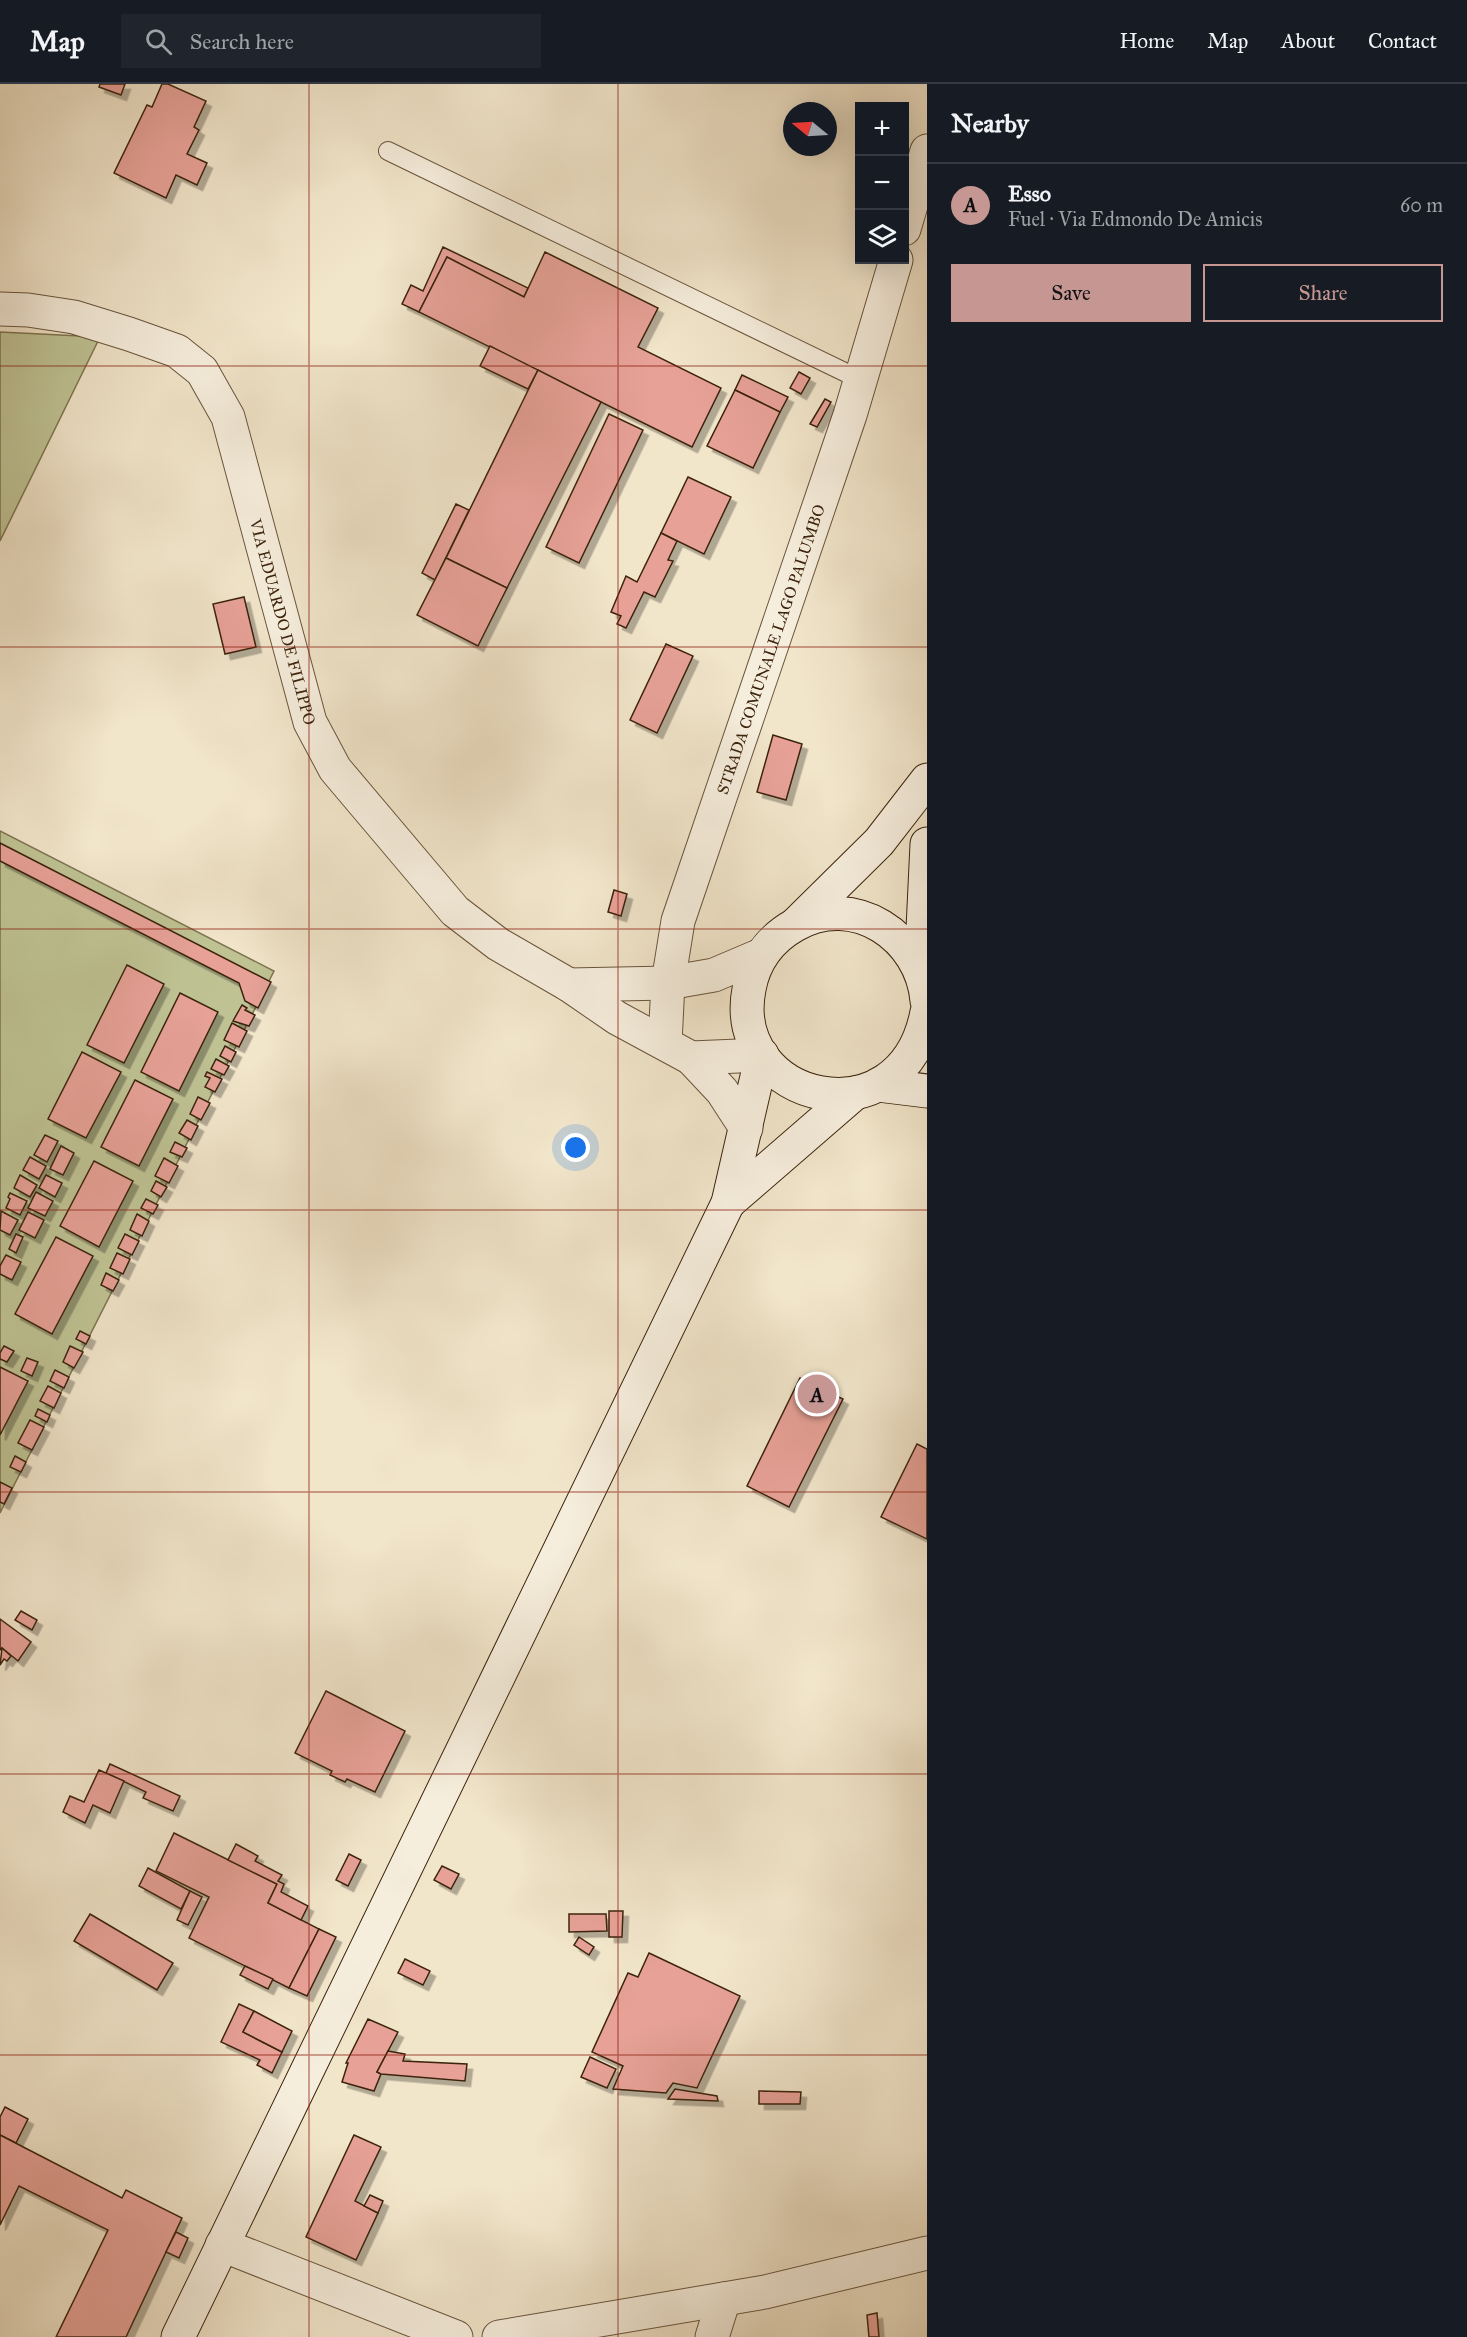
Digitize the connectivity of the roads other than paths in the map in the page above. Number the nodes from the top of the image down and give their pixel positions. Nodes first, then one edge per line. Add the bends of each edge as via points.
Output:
1 (388, 151) dead end
2 (927, 151) edge
3 (909, 212) edge
4 (895, 264) edge
5 (0, 309) edge
6 (861, 380) junction
7 (927, 780) edge
8 (927, 844) edge
9 (796, 924) junction
10 (761, 955) junction
11 (668, 983) junction
12 (569, 985) junction
13 (926, 991) edge
14 (678, 1050) junction
15 (762, 1055) junction
16 (867, 1089) junction
17 (927, 1091) edge
18 (746, 1128) junction
19 (728, 1203) junction
20 (222, 2245) junction
21 (927, 2253) edge
22 (724, 2299) junction
23 (178, 2337) edge
24 (456, 2337) edge
25 (499, 2337) edge
26 (712, 2337) edge

1 - 6 lane
2 - 3 street
4 - 6 street, STRADA COMUNALE LAGO PALUMBO
5 - 12 street, VIA EDUARDO DE FILIPPO via 74,318 129,334 177,351 202,372 228,417 310,722 335,769 455,911 498,944
6 - 11 street, STRADA COMUNALE LAGO PALUMBO via 678,921
7 - 9 street via 879,842
8 - 13 street
9 - 10 street
9 - 13 street via 818,916 842,914 865,918 904,944
10 - 11 street via 714,975
10 - 15 street via 751,977 747,1000 748,1024
11 - 12 street
11 - 14 street, STRADA COMUNALE LAGO PALUMBO
12 - 14 street, VIA EDUARDO DE FILIPPO via 617,1018
13 - 16 street via 923,1033 913,1054 898,1072
14 - 15 street
14 - 18 street via 722,1091
15 - 16 street via 788,1081 809,1091 832,1095
15 - 18 street
16 - 17 street
16 - 19 street
18 - 19 street
19 - 20 street
20 - 23 street
20 - 24 street
21 - 22 street
22 - 25 street
22 - 26 street

